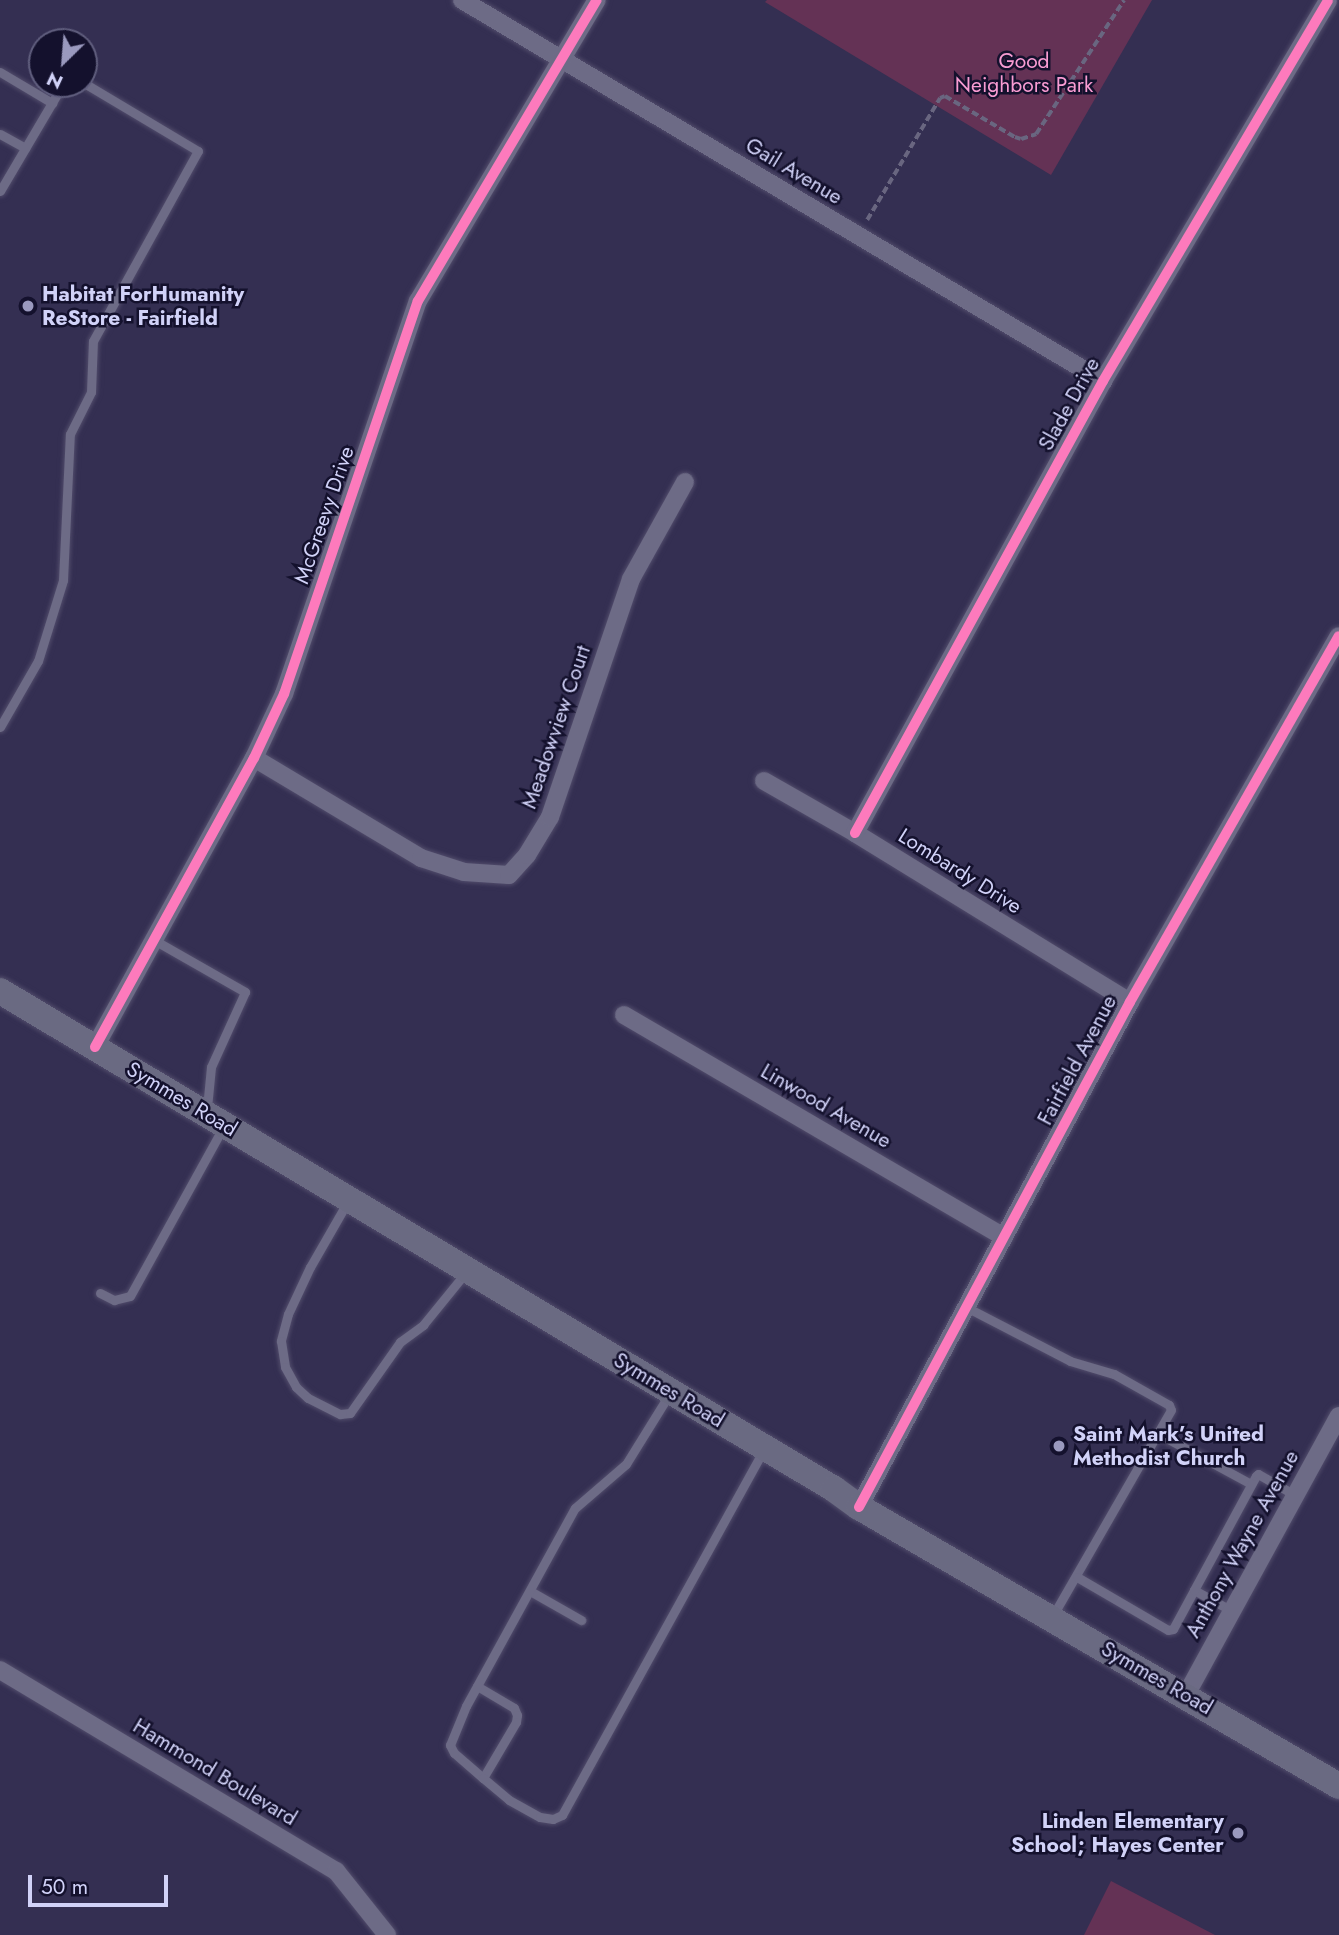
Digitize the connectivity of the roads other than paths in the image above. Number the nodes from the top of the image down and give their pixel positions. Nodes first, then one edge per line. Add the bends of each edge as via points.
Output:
1 (462, 0) edge
2 (597, 0) edge
3 (1328, 0) edge
4 (562, 60) junction
5 (0, 72) edge
6 (98, 91) edge
7 (55, 98) edge
8 (52, 103) junction
9 (0, 134) edge
10 (26, 148) junction
11 (0, 191) edge
12 (1103, 381) junction
13 (685, 482) dead end
14 (1339, 636) edge
15 (0, 727) edge
16 (254, 758) junction
17 (764, 781) dead end
18 (855, 833) junction
19 (154, 940) junction
20 (0, 991) edge
21 (1130, 1002) junction
22 (625, 1015) dead end
23 (95, 1047) junction
24 (216, 1119) junction
25 (349, 1199) junction
26 (1004, 1237) junction
27 (467, 1270) junction
28 (100, 1293) dead end
29 (966, 1307) junction
30 (671, 1392) junction
31 (1339, 1416) edge
32 (1158, 1434) junction
33 (765, 1447) junction
34 (1251, 1484) junction
35 (1295, 1495) junction
36 (859, 1507) junction
37 (1077, 1577) junction
38 (1194, 1590) junction
39 (530, 1591) junction
40 (1232, 1611) junction
41 (1052, 1617) junction
42 (581, 1620) dead end
43 (0, 1670) edge
44 (477, 1686) junction
45 (1186, 1695) junction
46 (483, 1778) junction
47 (1339, 1786) edge
48 (387, 1935) edge

1 - 4 street, Gail Avenue
2 - 4 street, McGreevy Drive
3 - 12 street, Slade Drive
4 - 12 street, Gail Avenue
4 - 16 street, McGreevy Drive via 418,301 284,694
5 - 8 lane
6 - 15 lane via 198,151 93,341 91,392 70,434 63,580 38,661
7 - 8 lane
8 - 10 lane
9 - 10 lane
10 - 11 lane
12 - 18 street, Slade Drive
13 - 16 street, Meadowview Court via 631,579 550,817 509,875 464,872 421,858
14 - 21 street, Fairfield Avenue
16 - 19 street, McGreevy Drive
17 - 18 street, Lombardy Drive
18 - 21 street, Lombardy Drive
19 - 23 street, McGreevy Drive
19 - 24 lane via 245,992 211,1067
20 - 23 main road, Symmes Road
21 - 26 street, Fairfield Avenue
22 - 26 street, Linwood Avenue
23 - 24 main road, Symmes Road
24 - 25 main road, Symmes Road
24 - 28 lane via 130,1296 114,1300
25 - 27 main road, Symmes Road
25 - 27 lane via 310,1267 281,1341 285,1367 296,1387 317,1404 340,1414 350,1413 400,1342 422,1325
26 - 29 street, Fairfield Avenue
27 - 30 main road, Symmes Road
29 - 32 lane via 1070,1361 1114,1374 1169,1405 1171,1410
29 - 36 street, Fairfield Avenue
30 - 33 main road, Symmes Road
30 - 39 lane via 626,1464 576,1508
31 - 35 street, Anthony Wayne Avenue
32 - 34 lane
32 - 37 lane
33 - 36 main road, Symmes Road
33 - 46 lane via 562,1815 540,1817
34 - 35 lane via 1258,1474
34 - 38 lane
35 - 40 street, Anthony Wayne Avenue
36 - 41 main road, Symmes Road
37 - 38 lane via 1168,1630 1173,1629
37 - 41 lane
38 - 40 lane
39 - 42 lane
39 - 44 lane
40 - 45 street, Anthony Wayne Avenue
41 - 45 main road, Symmes Road
43 - 48 street, Hammond Boulevard via 336,1871
44 - 46 lane via 450,1745
44 - 46 lane via 517,1714
45 - 47 main road, Symmes Road

